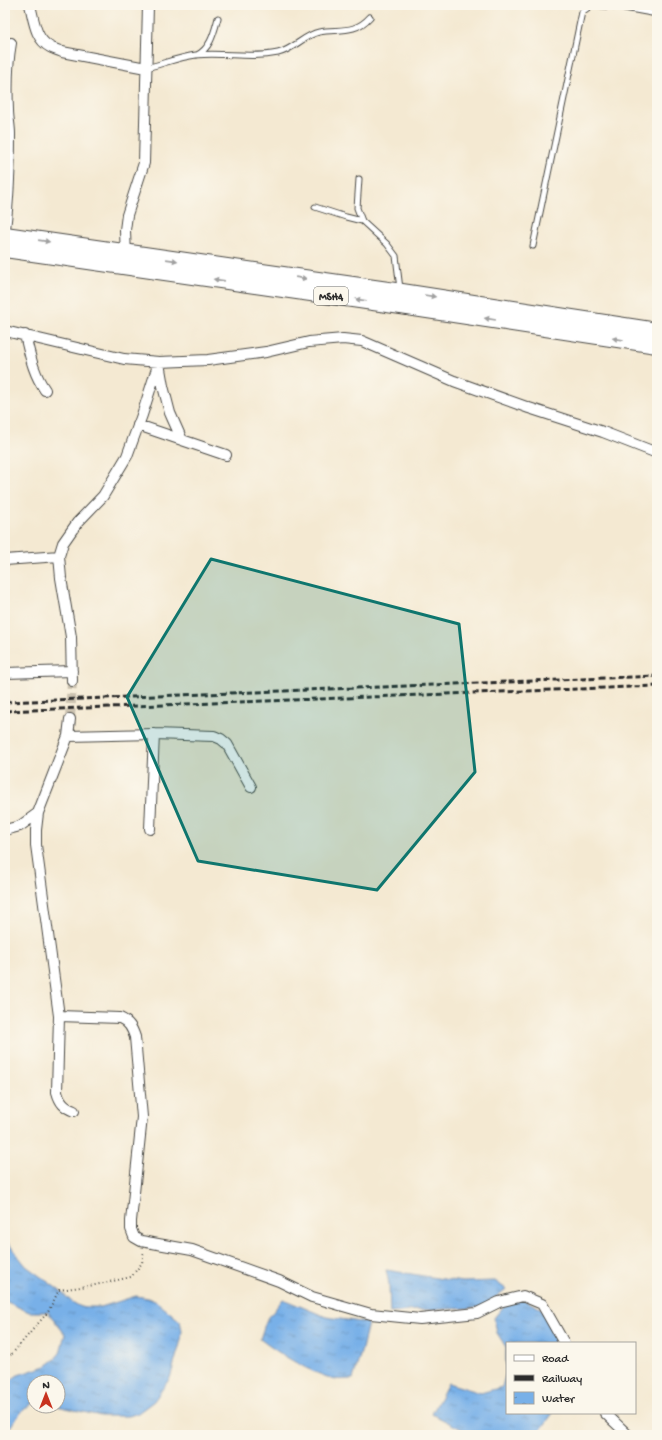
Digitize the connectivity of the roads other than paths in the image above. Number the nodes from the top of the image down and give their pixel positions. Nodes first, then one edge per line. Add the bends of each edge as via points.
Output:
1 (30, 5) edge
2 (148, 5) edge
3 (657, 14) edge
4 (370, 17) dead end
5 (218, 18) dead end
6 (11, 43) dead end
7 (196, 55) junction
8 (146, 68) junction
9 (359, 179) dead end
10 (315, 207) dead end
11 (362, 221) junction
12 (5, 229) edge
13 (5, 235) edge
14 (533, 246) dead end
15 (5, 249) edge
16 (126, 260) junction
17 (334, 289) junction
18 (400, 292) junction
19 (5, 331) edge
20 (657, 331) edge
21 (25, 335) junction
22 (657, 344) edge
23 (159, 362) junction
24 (45, 390) dead end
25 (138, 425) junction
26 (182, 440) junction
27 (657, 453) edge
28 (226, 455) dead end
29 (59, 556) junction
30 (5, 560) edge
31 (5, 673) edge
32 (70, 719) tunnel mouth
33 (154, 734) junction
34 (68, 736) junction
35 (251, 786) dead end
36 (38, 813) junction
37 (5, 830) edge
38 (150, 830) dead end
39 (59, 1016) junction
40 (74, 1111) dead end
41 (563, 1342) edge
42 (606, 1414) edge
43 (628, 1435) edge

1 - 8 street via 41,40 50,47 62,52
2 - 8 street
3 - 14 lane via 592,5 582,12
4 - 7 lane via 351,29 319,32 280,53 253,57
5 - 7 lane via 210,42 203,52
6 - 12 street via 8,62 10,182
7 - 8 lane
8 - 16 street via 144,163 127,215
9 - 11 lane via 357,208
10 - 11 lane
11 - 18 lane via 396,256
13 -> 16 main road, MSH4
15 - 16 main road, MSH4
16 - 17 main road, MSH4
17 - 18 main road, MSH4
22 -> 17 main road, MSH4
18 -> 20 main road, MSH4
19 - 21 street
21 - 23 street via 124,359
21 - 24 street via 32,364
23 - 25 street
23 - 26 street via 170,413
23 - 27 street via 208,360 266,352 309,342 362,341 454,381
25 - 26 street
25 - 29 street via 127,456 103,496 77,523 63,543
26 - 28 street
29 - 30 street
29 - 31 street via 60,578 71,637 72,676
32 - 34 street
33 - 34 street
33 - 35 street via 221,738
33 - 38 street
34 - 36 street
36 - 37 street via 20,826
36 - 39 street via 36,845
39 - 40 street via 57,1092 65,1108
39 - 41 street via 120,1018 126,1020 135,1037 142,1117 131,1229 134,1237 141,1241 192,1250 279,1281 312,1297 371,1314 420,1319 477,1313 499,1302 523,1296 542,1304
42 - 43 street

